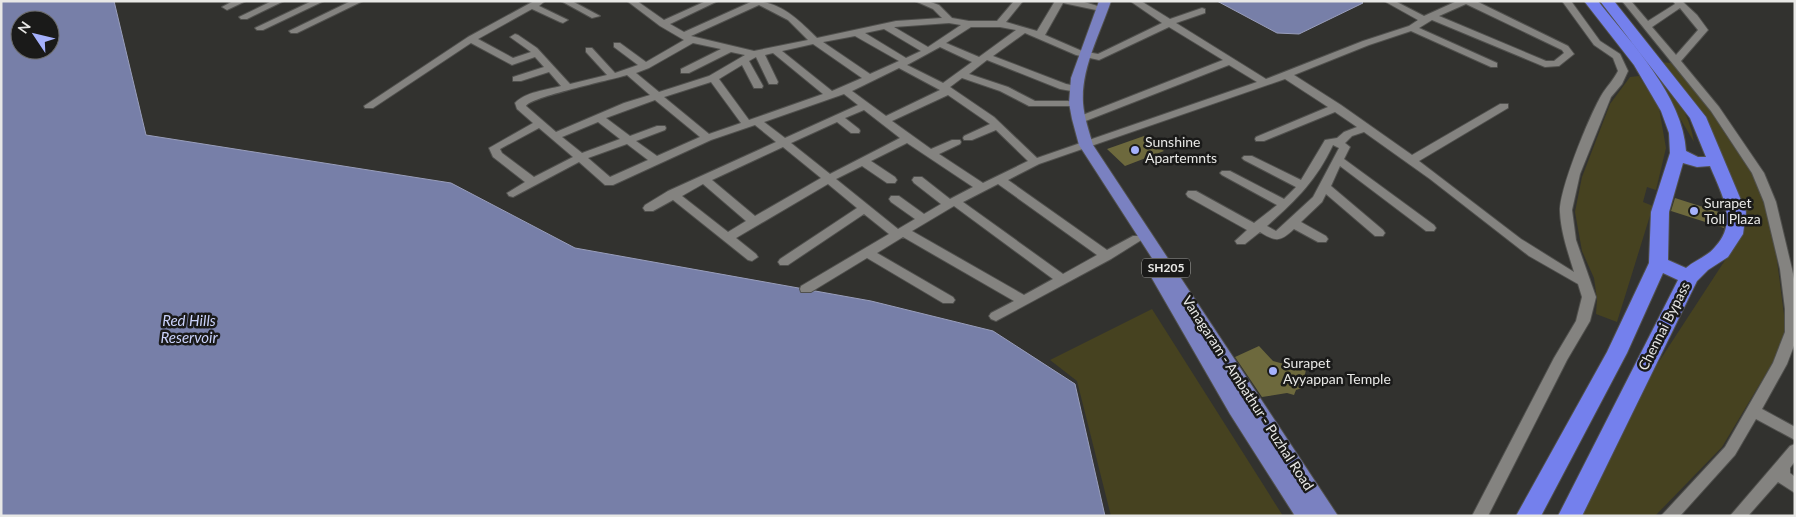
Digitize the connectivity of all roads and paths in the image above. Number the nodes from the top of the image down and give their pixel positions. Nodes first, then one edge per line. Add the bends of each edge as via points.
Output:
1 (242, 1) edge
2 (280, 1) edge
3 (320, 1) edge
4 (565, 1) edge
5 (632, 1) edge
6 (714, 1) edge
7 (919, 1) edge
8 (1019, 1) edge
9 (1060, 1) edge
10 (1066, 1) edge
11 (1134, 1) edge
12 (1388, 1) edge
13 (1466, 1) edge
14 (1566, 1) edge
15 (1591, 1) edge
16 (1607, 1) edge
17 (1626, 1) edge
18 (358, 2) edge
19 (761, 2) edge
20 (1100, 3) edge
21 (1679, 3) edge
22 (536, 4) edge
23 (227, 7) dead end
24 (1202, 11) dead end
25 (596, 16) dead end
26 (244, 17) dead end
27 (1428, 18) junction
28 (564, 20) dead end
29 (949, 20) junction
30 (1171, 22) junction
31 (663, 24) junction
32 (969, 24) junction
33 (1000, 24) junction
34 (1646, 26) junction
35 (887, 27) junction
36 (260, 28) dead end
37 (1412, 28) junction
38 (1024, 29) junction
39 (294, 31) dead end
40 (857, 33) junction
41 (1039, 36) junction
42 (515, 37) dead end
43 (688, 37) junction
44 (470, 39) junction
45 (815, 40) junction
46 (940, 44) junction
47 (617, 45) dead end
48 (729, 49) junction
49 (589, 50) dead end
50 (775, 50) junction
51 (928, 51) junction
52 (537, 52) junction
53 (1083, 54) junction
54 (753, 56) junction
55 (984, 60) junction
56 (1230, 61) junction
57 (1675, 62) junction
58 (904, 63) junction
59 (1494, 65) dead end
60 (646, 66) junction
61 (552, 68) junction
62 (685, 71) dead end
63 (629, 72) junction
64 (962, 75) junction
65 (1286, 75) junction
66 (613, 76) junction
67 (713, 78) junction
68 (869, 78) junction
69 (517, 80) dead end
70 (773, 82) dead end
71 (1264, 82) junction
72 (567, 86) junction
73 (758, 86) dead end
74 (946, 88) junction
75 (845, 90) junction
76 (1071, 94) junction
77 (655, 96) junction
78 (832, 96) junction
79 (866, 105) junction
80 (369, 106) dead end
81 (1504, 106) dead end
82 (1337, 107) junction
83 (598, 117) junction
84 (838, 118) junction
85 (1079, 120) junction
86 (884, 121) junction
87 (751, 122) junction
88 (539, 124) junction
89 (997, 126) junction
90 (661, 128) dead end
91 (1365, 128) junction
92 (855, 131) dead end
93 (556, 136) junction
94 (707, 138) junction
95 (907, 138) junction
96 (968, 138) dead end
97 (1260, 139) dead end
98 (627, 141) junction
99 (956, 142) dead end
100 (782, 143) junction
101 (1338, 143) junction
102 (1083, 146) junction
103 (1678, 153) junction
104 (930, 154) junction
105 (579, 158) junction
106 (1248, 158) dead end
107 (1716, 158) junction
108 (1339, 160) junction
109 (1412, 160) junction
110 (656, 161) junction
111 (863, 161) junction
112 (1035, 162) junction
113 (1226, 173) dead end
114 (830, 178) junction
115 (704, 179) junction
116 (999, 179) junction
117 (891, 180) dead end
118 (918, 180) dead end
119 (532, 181) junction
120 (1303, 186) junction
121 (981, 187) junction
122 (1324, 187) junction
123 (513, 193) dead end
124 (672, 194) junction
125 (1192, 194) dead end
126 (1115, 198) junction
127 (895, 199) dead end
128 (951, 202) junction
129 (1286, 204) junction
130 (648, 208) dead end
131 (865, 208) junction
132 (923, 219) junction
133 (754, 222) junction
134 (1293, 223) junction
135 (1257, 227) junction
136 (1430, 228) dead end
137 (900, 232) junction
138 (1379, 233) dead end
139 (728, 237) junction
140 (1137, 239) junction
141 (1322, 239) dead end
142 (1240, 241) dead end
143 (866, 252) junction
144 (1107, 256) junction
145 (752, 257) dead end
146 (784, 262) dead end
147 (1658, 263) junction
148 (1689, 277) junction
149 (1061, 279) junction
150 (1585, 282) junction
151 (806, 289) dead end
152 (948, 300) dead end
153 (1023, 300) junction
154 (996, 316) dead end
155 (1218, 362) junction
156 (1754, 411) junction
157 (1795, 434) edge
158 (1795, 450) edge
159 (1782, 466) junction
160 (1795, 486) edge
161 (1307, 516) edge
162 (1328, 516) edge
163 (1480, 516) edge
164 (1528, 516) edge
165 (1570, 516) edge
166 (1669, 516) edge
167 (1738, 516) edge

1 - 23 street
2 - 26 street
3 - 36 street
4 - 25 street
5 - 31 street
6 - 31 street
7 - 29 street via 942,6
8 - 33 street
9 - 41 street
10 - 20 street
11 - 30 street
12 - 27 street
13 - 27 street
13 - 27 street via 1565,48 1569,54 1556,64 1545,64
14 - 150 street via 1597,43 1617,56 1623,71 1606,96 1574,174 1566,210 1570,240
15 - 103 highway via 1640,64 1669,111 1677,133
16 - 107 highway, Chennai Bypass via 1698,117
17 - 34 street
18 - 39 street
19 - 43 street
19 - 45 street via 791,18
20 - 53 main road, Vanagaram - Ambathur - Puzhal Road / SH205
21 - 34 street
21 - 57 street via 1694,16 1703,30
22 - 28 street
22 - 44 street
24 - 30 street
27 - 37 street
29 - 32 street
29 - 35 street
30 - 53 street via 1099,57
30 - 56 street
31 - 43 street
32 - 33 street
32 - 46 street
33 - 38 street
34 - 57 street
35 - 40 street
35 - 51 street
37 - 59 street
37 - 65 street
38 - 41 street
38 - 55 street
40 - 45 street
40 - 58 street
41 - 53 street
42 - 52 street
43 - 48 street
43 - 60 street
44 - 52 street via 512,62
44 - 80 street
45 - 50 street
45 - 68 street
46 - 51 street
46 - 55 street
47 - 60 street
48 - 54 street
48 - 62 street
49 - 66 street
50 - 54 street
50 - 78 street
51 - 58 street
52 - 61 street
53 - 76 main road, Vanagaram - Ambathur - Puzhal Road / SH205
54 - 67 street
54 - 70 street
54 - 73 street
55 - 64 street
55 - 76 street
56 - 71 street
56 - 85 street
57 - 156 street via 1715,109 1758,173 1770,202 1786,269 1792,332 1780,364
58 - 68 street
58 - 74 street
60 - 63 street
61 - 69 street
61 - 72 street
63 - 66 street
63 - 77 street
64 - 74 street
64 - 76 street via 1004,89 1033,104
65 - 71 street
65 - 82 street
66 - 72 street
67 - 77 street
67 - 87 street
68 - 75 street
71 - 102 street
72 - 88 street via 520,103
74 - 86 street
74 - 89 street
75 - 78 street
75 - 79 street
76 - 85 main road, Vanagaram - Ambathur - Puzhal Road / SH205
76 - 102 main road
77 - 83 street
77 - 94 street
78 - 87 street
79 - 84 street
79 - 86 street
81 - 109 street
82 - 91 street
82 - 97 street
83 - 93 street
83 - 98 street
84 - 92 street
84 - 100 street
85 - 102 main road, Vanagaram - Ambathur - Puzhal Road / SH205
86 - 95 street
87 - 94 street
87 - 100 street
88 - 93 street
88 - 119 street via 494,148 497,155
89 - 96 street
89 - 112 street
90 - 98 street
91 - 101 street via 1348,134
91 - 109 street
93 - 105 street
94 - 110 street
95 - 104 street
95 - 111 street
98 - 105 street
98 - 110 street
99 - 104 street
100 - 114 street
100 - 115 street
101 - 108 street via 1345,147
101 - 120 street via 1329,142
102 - 112 street
102 - 126 main road, Vanagaram - Ambathur - Puzhal Road / SH205
103 - 107 highway via 1695,162 1710,162
103 - 147 highway via 1660,212
104 - 121 street
105 - 110 street via 609,182
105 - 119 street
106 - 120 street
107 - 148 highway, Chennai Bypass via 1738,212 1734,234 1721,253
108 - 122 street
108 - 136 street
109 - 150 street via 1545,262
111 - 114 street
111 - 117 street
112 - 116 street
113 - 129 street
114 - 131 street
114 - 133 street
115 - 124 street
115 - 133 street
116 - 121 street
116 - 144 street
118 - 128 street
119 - 123 street
120 - 129 street
121 - 128 street
122 - 134 street via 1318,199
122 - 138 street
124 - 130 street
124 - 139 street
125 - 135 street
126 - 140 main road
126 - 155 main road, Vanagaram - Ambathur - Puzhal Road / SH205
127 - 132 street
128 - 132 street
128 - 149 street
129 - 135 street
131 - 137 street
131 - 146 street
132 - 137 street
133 - 139 street
134 - 135 street via 1275,236
134 - 141 street
135 - 142 street
137 - 143 street
137 - 153 street
139 - 145 street
140 - 144 street
140 - 155 main road
143 - 151 street
143 - 152 street
144 - 149 street
147 - 148 highway
147 - 164 highway via 1617,353
148 - 165 highway, Chennai Bypass
149 - 153 street
150 - 163 street via 1589,297 1583,321
153 - 154 street
155 - 161 main road via 1237,409
155 - 162 main road, Vanagaram - Ambathur - Puzhal Road / SH205
156 - 157 street
156 - 166 street via 1730,451
158 - 159 street
159 - 160 street via 1782,476
159 - 167 street

